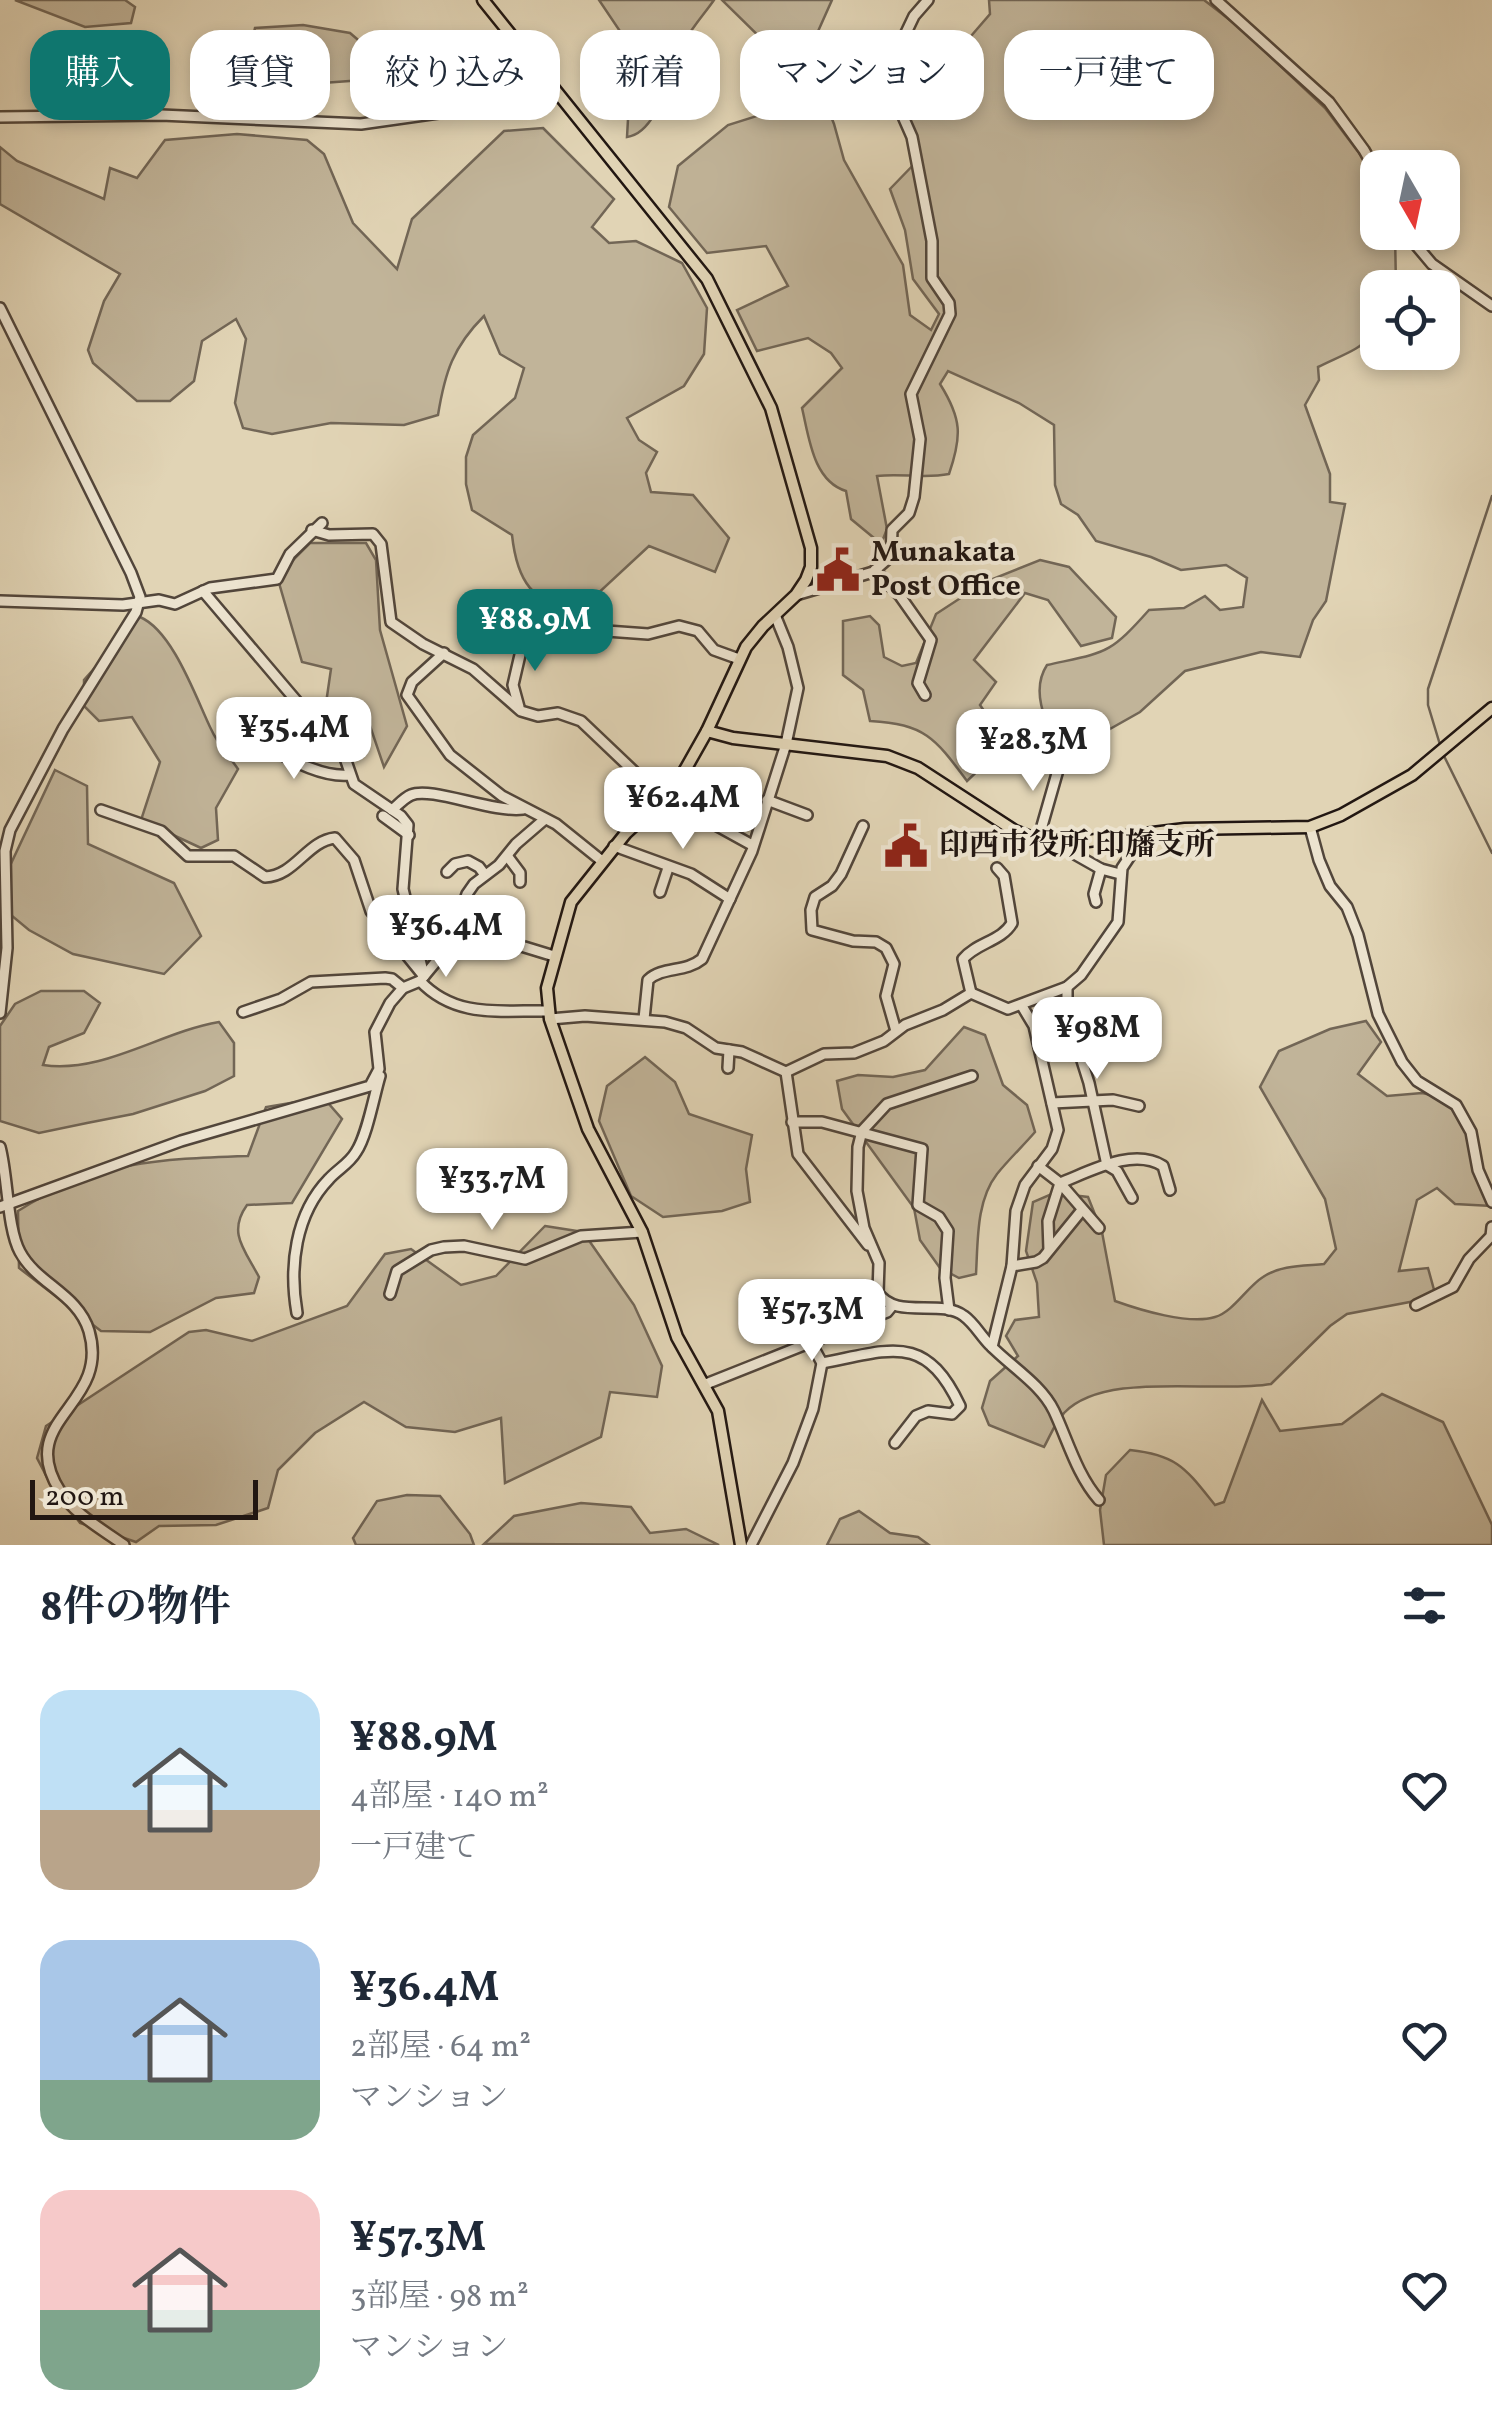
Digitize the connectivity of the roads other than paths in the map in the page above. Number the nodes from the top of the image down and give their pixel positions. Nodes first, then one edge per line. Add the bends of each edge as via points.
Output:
1 (483, 0) edge
2 (928, 0) edge
3 (1216, 0) edge
4 (507, 30) edge
5 (560, 97) edge
6 (0, 117) edge
7 (388, 120) edge
8 (1364, 150) edge
9 (1421, 250) edge
10 (1492, 306) edge
11 (0, 308) edge
12 (322, 523) dead end
13 (312, 530) junction
14 (875, 570) junction
15 (203, 591) junction
16 (796, 596) junction
17 (0, 601) edge
18 (138, 604) junction
19 (775, 615) junction
20 (444, 653) junction
21 (738, 659) junction
22 (925, 695) dead end
23 (1492, 708) edge
24 (521, 711) junction
25 (708, 732) junction
26 (250, 738) dead end
27 (786, 744) junction
28 (1062, 756) dead end
29 (349, 776) junction
30 (664, 798) junction
31 (767, 800) junction
32 (523, 809) junction
33 (100, 810) dead end
34 (387, 813) junction
35 (807, 816) dead end
36 (546, 819) junction
37 (864, 826) dead end
38 (1310, 827) junction
39 (1166, 830) junction
40 (1038, 840) junction
41 (1055, 842) junction
42 (752, 845) junction
43 (614, 846) junction
44 (508, 857) junction
45 (602, 861) junction
46 (668, 868) junction
47 (997, 868) dead end
48 (1101, 869) junction
49 (447, 872) dead end
50 (1120, 874) junction
51 (485, 876) junction
52 (520, 882) dead end
53 (660, 892) dead end
54 (730, 899) junction
55 (1096, 902) dead end
56 (461, 912) junction
57 (496, 918) dead end
58 (518, 944) dead end
59 (554, 956) junction
60 (422, 979) junction
61 (1067, 987) junction
62 (403, 988) junction
63 (971, 993) junction
64 (1022, 1006) junction
65 (244, 1012) dead end
66 (0, 1013) edge
67 (550, 1015) junction
68 (644, 1018) junction
69 (896, 1031) junction
70 (730, 1050) junction
71 (728, 1068) dead end
72 (379, 1069) junction
73 (786, 1072) junction
74 (972, 1076) dead end
75 (1092, 1102) junction
76 (1052, 1103) junction
77 (1139, 1106) dead end
78 (792, 1122) junction
79 (862, 1131) junction
80 (0, 1148) edge
81 (1107, 1165) junction
82 (1038, 1166) junction
83 (1060, 1183) junction
84 (1170, 1190) dead end
85 (1132, 1198) dead end
86 (1492, 1202) edge
87 (5, 1206) edge
88 (1082, 1210) junction
89 (1492, 1227) edge
90 (1099, 1228) dead end
91 (642, 1232) junction
92 (1049, 1250) junction
93 (876, 1255) junction
94 (1012, 1266) junction
95 (390, 1294) dead end
96 (1416, 1305) dead end
97 (892, 1306) junction
98 (948, 1310) junction
99 (297, 1313) dead end
100 (811, 1343) junction
101 (992, 1348) junction
102 (822, 1362) junction
103 (706, 1384) junction
104 (895, 1442) dead end
105 (1099, 1500) dead end
106 (124, 1545) edge
107 (741, 1545) edge
108 (751, 1545) edge

1 - 4 main road
2 - 14 street via 904,37 892,77 912,138 932,241 932,278 950,314 911,394 920,439 911,507 892,530 891,556
3 - 8 street via 1329,102
5 - 16 main road via 707,279 748,356 808,530 811,566
6 - 7 street
9 - 10 street
11 - 18 street via 131,573
12 - 13 street
13 - 15 street via 278,579
13 - 20 street via 378,538 391,622
14 - 16 street
14 - 22 street via 931,640 918,683
15 - 18 street via 175,604
15 - 29 street via 345,758
16 - 19 main road
17 - 18 street
18 - 66 street via 10,830
19 - 21 main road
19 - 27 street via 798,688
20 - 24 street
20 - 32 street via 408,688 410,703 450,754
21 - 24 street via 679,626 522,642 513,685
21 - 25 main road
23 - 38 main road via 1412,774
24 - 30 street via 580,722
25 - 27 main road
25 - 30 main road
26 - 29 street via 303,764
27 - 31 street
27 - 40 main road via 902,760
28 - 40 street
29 - 34 street
30 - 42 street
30 - 43 main road
31 - 35 street
31 - 42 street
32 - 34 street via 496,810 419,793
32 - 36 street
33 - 60 street via 161,832 188,856 234,856 265,877 281,875 335,838 354,860 371,912
34 - 60 street via 405,820 410,834 403,890
36 - 44 street
36 - 45 street
37 - 69 street via 841,874 816,897 812,930 886,948 894,964 886,996
38 - 39 main road
38 - 86 street via 1319,860 1358,935 1378,1014 1417,1081 1456,1106
39 - 41 main road
39 - 50 street via 1132,853
40 - 41 main road
41 - 48 street
42 - 54 street
43 - 45 main road
43 - 46 street
44 - 51 street
44 - 52 street
45 - 59 main road via 571,902
46 - 53 street
46 - 54 street
47 - 63 street via 1012,923 963,959
48 - 50 street
48 - 55 street
49 - 51 street via 468,861
50 - 61 street via 1118,922 1082,976
51 - 56 street
54 - 68 street via 702,959 648,980
56 - 57 street via 483,921
56 - 60 street via 449,946
58 - 59 street
59 - 67 main road
60 - 62 street
60 - 67 street via 450,1005
61 - 64 street
61 - 75 street via 1067,1013
62 - 65 street via 392,979 311,982
62 - 72 street via 375,1032
63 - 64 street via 1008,1009
63 - 69 street
64 - 76 street via 1034,1026
67 - 68 street
67 - 91 main road via 588,1128
68 - 70 street via 686,1028
69 - 73 street via 884,1042 824,1054
70 - 71 street
70 - 73 street
72 - 87 street via 362,1089 181,1140
72 - 99 street via 364,1138 314,1198 302,1224 294,1276
73 - 78 street
74 - 79 street via 887,1104
75 - 76 street
75 - 77 street
75 - 81 street
76 - 82 street via 1057,1139
78 - 79 street
78 - 93 street via 808,1170
79 - 93 street via 856,1191
79 - 98 street via 923,1151 918,1205 948,1231
80 - 87 street
81 - 83 street
81 - 84 street via 1158,1162
81 - 85 street
82 - 83 street
82 - 94 street via 1016,1211
83 - 88 street
83 - 92 street via 1050,1206
87 - 106 street via 22,1257 79,1308 94,1354 88,1382 47,1438 49,1464 60,1491 96,1528
88 - 90 street
88 - 92 street
89 - 96 street via 1452,1287
91 - 95 street via 581,1236 526,1259 464,1246 430,1250 397,1271
91 - 103 main road via 673,1327
92 - 94 street via 1036,1262
93 - 97 street via 878,1294
94 - 101 street
97 - 98 street
97 - 100 street
98 - 101 street via 967,1317
100 - 102 street
100 - 103 street
101 - 105 street via 1050,1404 1082,1478
102 - 104 street via 907,1351 935,1364 960,1406 952,1414 916,1416
102 - 108 street via 794,1462
103 - 107 main road via 725,1437

